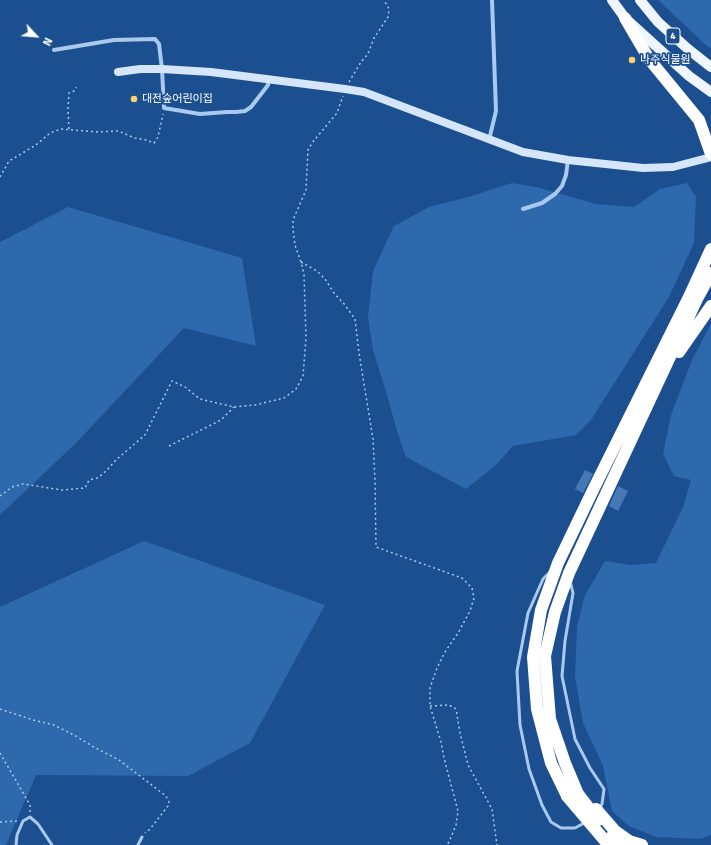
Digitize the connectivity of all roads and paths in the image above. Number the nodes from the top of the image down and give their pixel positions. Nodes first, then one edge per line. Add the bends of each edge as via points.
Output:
1 (384, 0) edge
2 (492, 0) edge
3 (612, 0) edge
4 (640, 0) edge
5 (625, 18) junction
6 (54, 50) dead end
7 (711, 67) edge
8 (162, 69) junction
9 (118, 72) dead end
10 (269, 80) junction
11 (76, 87) dead end
12 (345, 89) junction
13 (711, 92) edge
14 (164, 108) junction
15 (69, 129) junction
16 (489, 140) junction
17 (711, 154) edge
18 (568, 160) junction
19 (0, 177) edge
20 (523, 209) dead end
21 (711, 249) edge
22 (301, 262) junction
23 (711, 273) edge
24 (711, 306) edge
25 (660, 381) junction
26 (234, 408) junction
27 (169, 446) dead end
28 (0, 496) edge
29 (558, 563) junction
30 (569, 573) junction
31 (430, 706) junction
32 (0, 709) edge
33 (0, 753) edge
34 (576, 793) junction
35 (30, 817) junction
36 (22, 821) junction
37 (0, 822) edge
38 (142, 837) joint
39 (610, 841) edge
40 (16, 845) edge
41 (52, 845) edge
42 (138, 845) edge
43 (447, 845) edge
44 (497, 845) edge
45 (642, 845) edge

1 - 12 path via 389,9 388,17
2 - 16 street via 496,111
3 - 5 main road, 4
4 - 7 main road, 4 via 658,22
5 - 13 main road, 4 via 689,76
5 - 17 highway via 649,60 699,120
6 - 8 street via 114,40 155,39 159,44
8 - 9 street
8 - 10 street via 211,72
8 - 14 street
10 - 12 street
10 - 14 street via 265,89 245,111 200,114
11 - 15 path via 69,93
12 - 16 street via 364,92
12 - 22 path via 337,113 308,150 306,190 293,220 295,245
14 - 15 path via 158,137 154,143 118,131
15 - 19 path via 50,133 36,146 9,161
16 - 18 street via 523,152
17 - 18 street via 673,167 643,168
18 - 20 street via 562,186 555,194 542,203
21 - 29 highway
22 - 26 path via 304,274 306,338 303,376 296,389 284,398
22 - 31 path via 326,279 356,320 373,440 376,547 462,578 472,588 474,598 470,611 437,668 430,688
23 - 25 highway
24 - 25 highway
25 - 30 highway
26 - 27 path via 221,420
26 - 28 path via 200,399 172,381 145,435 103,474 89,480 85,488 62,490 23,484 12,486
29 - 30 lane via 543,579 528,613 517,671 520,725 529,769 551,822 561,828 575,828 592,819 602,804 604,789 576,739 562,676 573,593
29 - 34 highway via 541,610 533,657 537,709 552,763
30 - 34 highway via 555,612 545,656 550,719
31 - 43 path via 442,742 458,811 456,825
31 - 44 path via 449,705 456,709 468,765 492,809
32 - 38 path via 54,725 74,735 119,760 166,796 168,806
33 - 35 path via 30,805
34 - 39 highway, bridge
35 - 36 lane
35 - 41 lane
36 - 37 path
36 - 40 lane
38 - 42 lane
39 - 45 highway via 629,841

